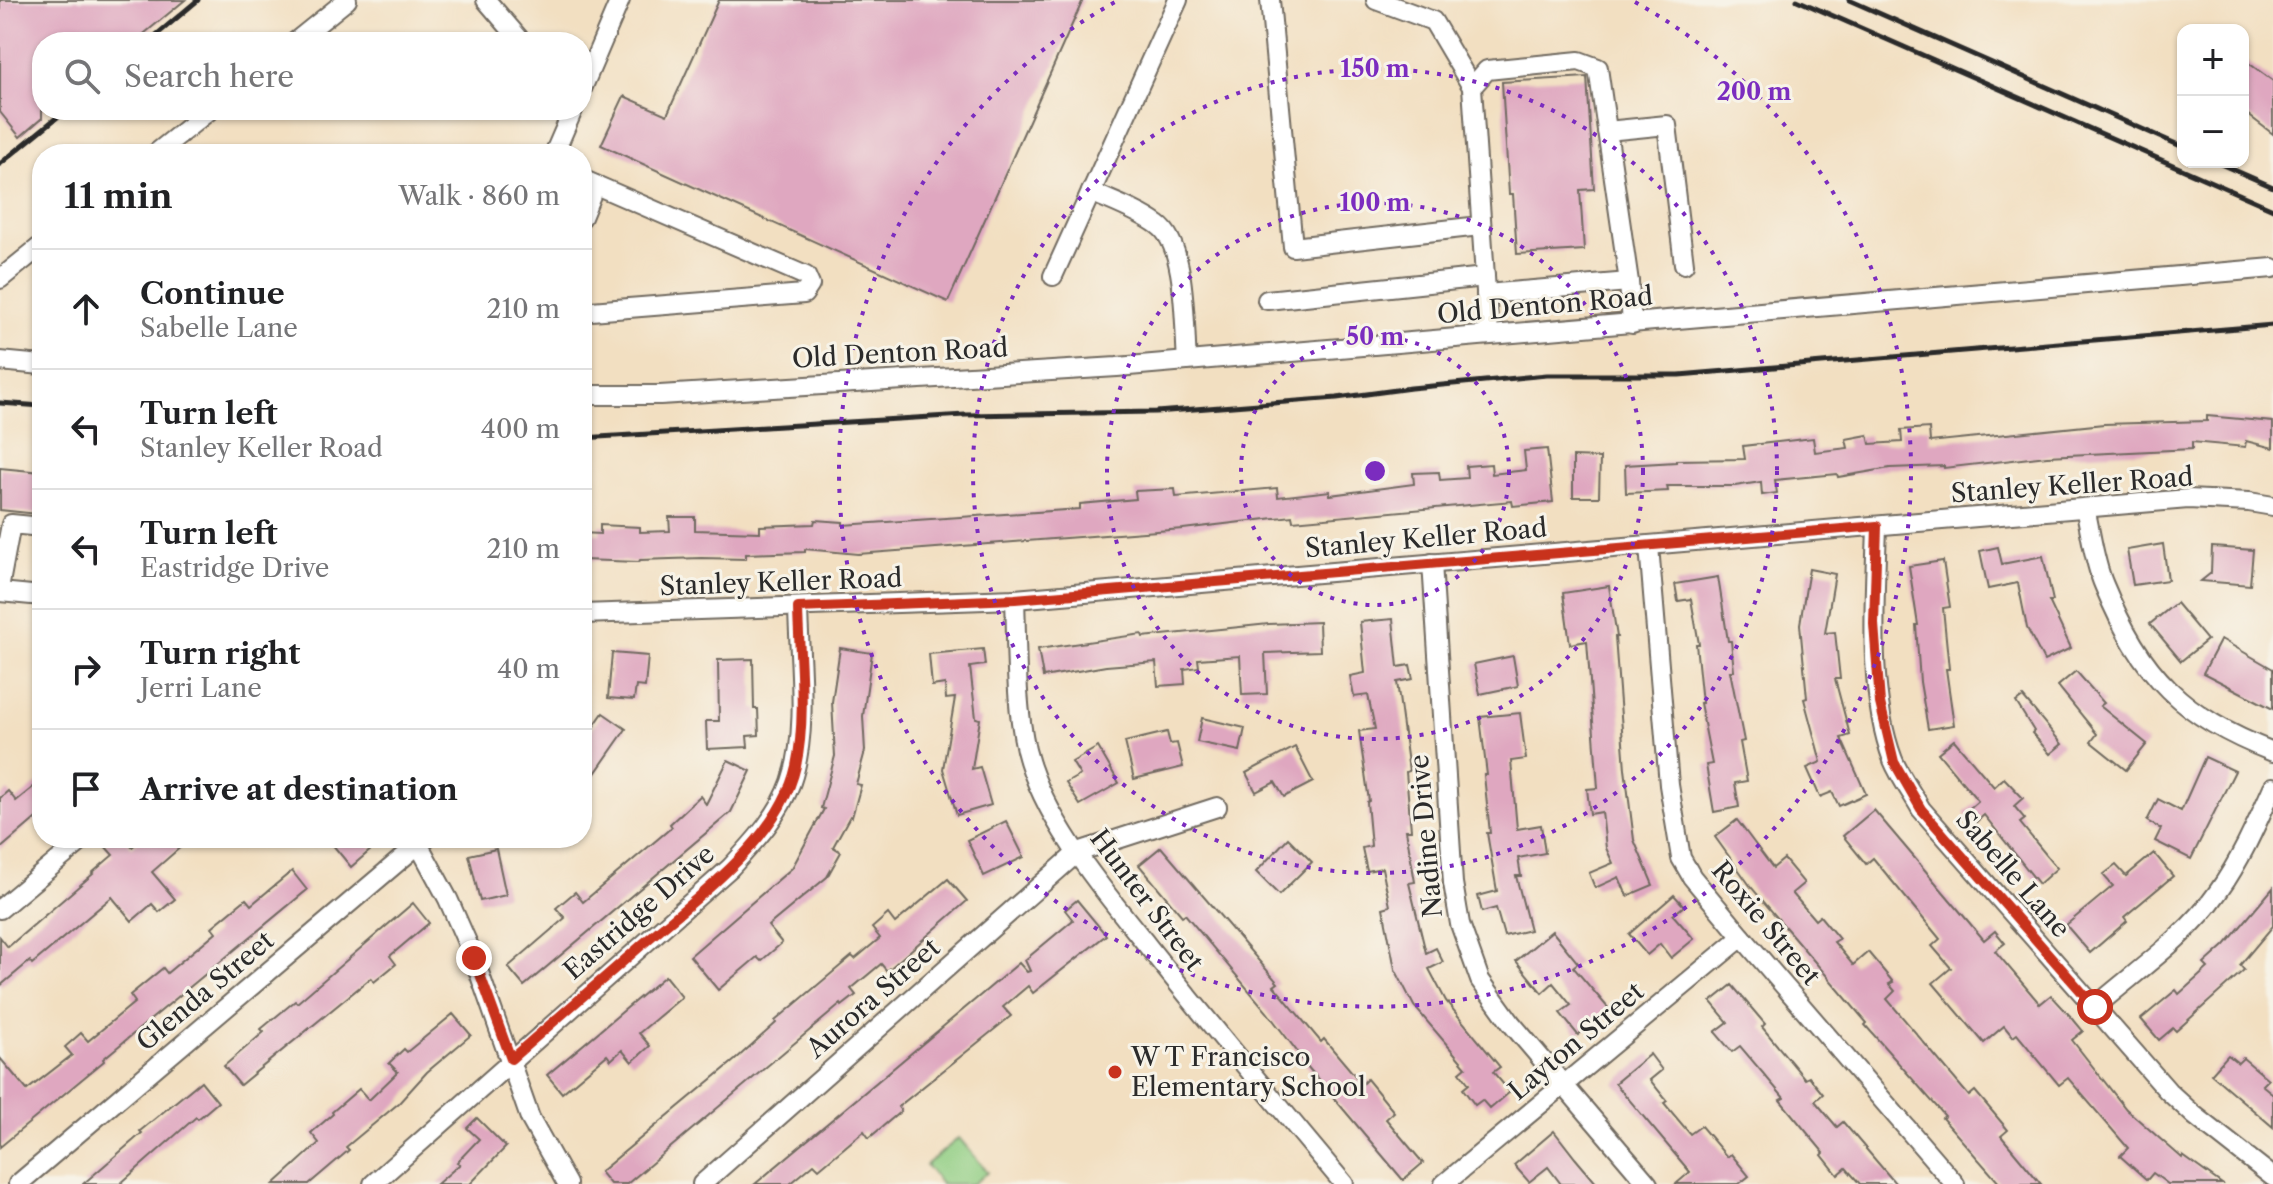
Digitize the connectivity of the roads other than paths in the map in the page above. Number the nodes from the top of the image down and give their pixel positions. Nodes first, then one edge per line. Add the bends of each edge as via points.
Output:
1 (347, 0) edge
2 (486, 0) edge
3 (620, 0) edge
4 (1178, 0) edge
5 (1270, 0) edge
6 (1376, 0) edge
7 (307, 32) edge
8 (513, 32) edge
9 (592, 66) edge
10 (1472, 87) junction
11 (198, 120) edge
12 (569, 120) edge
13 (1607, 131) junction
14 (168, 144) edge
15 (558, 144) edge
16 (592, 183) edge
17 (1091, 192) junction
18 (1480, 226) junction
19 (32, 253) edge
20 (1684, 264) dead end
21 (2273, 268) edge
22 (1053, 276) dead end
23 (0, 279) edge
24 (1629, 282) junction
25 (1485, 285) junction
26 (1267, 300) dead end
27 (592, 311) edge
28 (1632, 324) junction
29 (1489, 335) junction
30 (0, 361) edge
31 (1187, 361) junction
32 (32, 364) edge
33 (592, 395) edge
34 (2273, 506) edge
35 (2085, 508) junction
36 (32, 526) edge
37 (1877, 526) junction
38 (1649, 546) junction
39 (1432, 563) junction
40 (0, 583) edge
41 (0, 592) edge
42 (32, 595) edge
43 (1015, 599) junction
44 (798, 608) junction
45 (592, 616) edge
46 (2273, 752) edge
47 (2273, 787) edge
48 (1217, 807) dead end
49 (73, 848) edge
50 (411, 848) edge
51 (424, 848) edge
52 (1078, 852) junction
53 (0, 909) edge
54 (1742, 937) junction
55 (2095, 1007) junction
56 (511, 1059) junction
57 (1564, 1085) junction
58 (2273, 1177) edge
59 (18, 1184) edge
60 (373, 1184) edge
61 (567, 1184) edge
62 (702, 1184) edge
63 (1344, 1184) edge
64 (1444, 1184) edge
65 (1648, 1184) edge
66 (1955, 1184) edge

1 - 7 street
2 - 8 street
3 - 9 street
4 - 17 street
5 - 18 street via 1293,247
6 - 10 street via 1433,21
10 - 13 street via 1487,70 1579,61 1598,68
10 - 18 street
11 - 14 street
12 - 15 street
13 - 20 street via 1667,125
13 - 24 street
16 - 27 street via 806,276 810,285 804,294
17 - 22 street
17 - 31 street via 1159,226 1172,240
18 - 25 street
19 - 23 street
21 - 28 street, Old Denton Road
24 - 25 street
24 - 28 street
25 - 26 street
25 - 29 street
28 - 29 street, Old Denton Road
29 - 31 street, Old Denton Road
30 - 32 street
31 - 33 street, Old Denton Road
34 - 35 street, Stanley Keller Road via 2188,499
35 - 37 street, Stanley Keller Road
35 - 46 street via 2103,584 2145,666 2205,720
36 - 40 street via 11,524
37 - 38 street, Stanley Keller Road
37 - 55 street, Sabelle Lane via 1874,624 1880,703 1894,762 1921,809
38 - 39 street, Stanley Keller Road
38 - 54 street, Roxie Street via 1669,785 1681,858
39 - 43 street, Stanley Keller Road
39 - 57 street, Nadine Drive via 1460,924 1480,980
41 - 42 street
43 - 44 street, Stanley Keller Road
43 - 52 street, Hunter Street via 1020,714 1027,752 1052,815
44 - 45 street, Stanley Keller Road
44 - 56 street, Eastridge Drive via 796,765 763,832 730,868
47 - 55 street via 2217,894 2184,931
48 - 52 street
49 - 53 street
50 - 59 street, Glenda Street
51 - 56 street via 474,958
52 - 62 street, Aurora Street
52 - 63 street, Hunter Street via 1175,982
54 - 57 street, Layton Street
54 - 66 street, Roxie Street
55 - 58 street, Sabelle Lane via 2168,1091
56 - 60 street, Eastridge Drive
56 - 61 street via 530,1118
57 - 64 street, Layton Street
57 - 65 street, Nadine Drive

